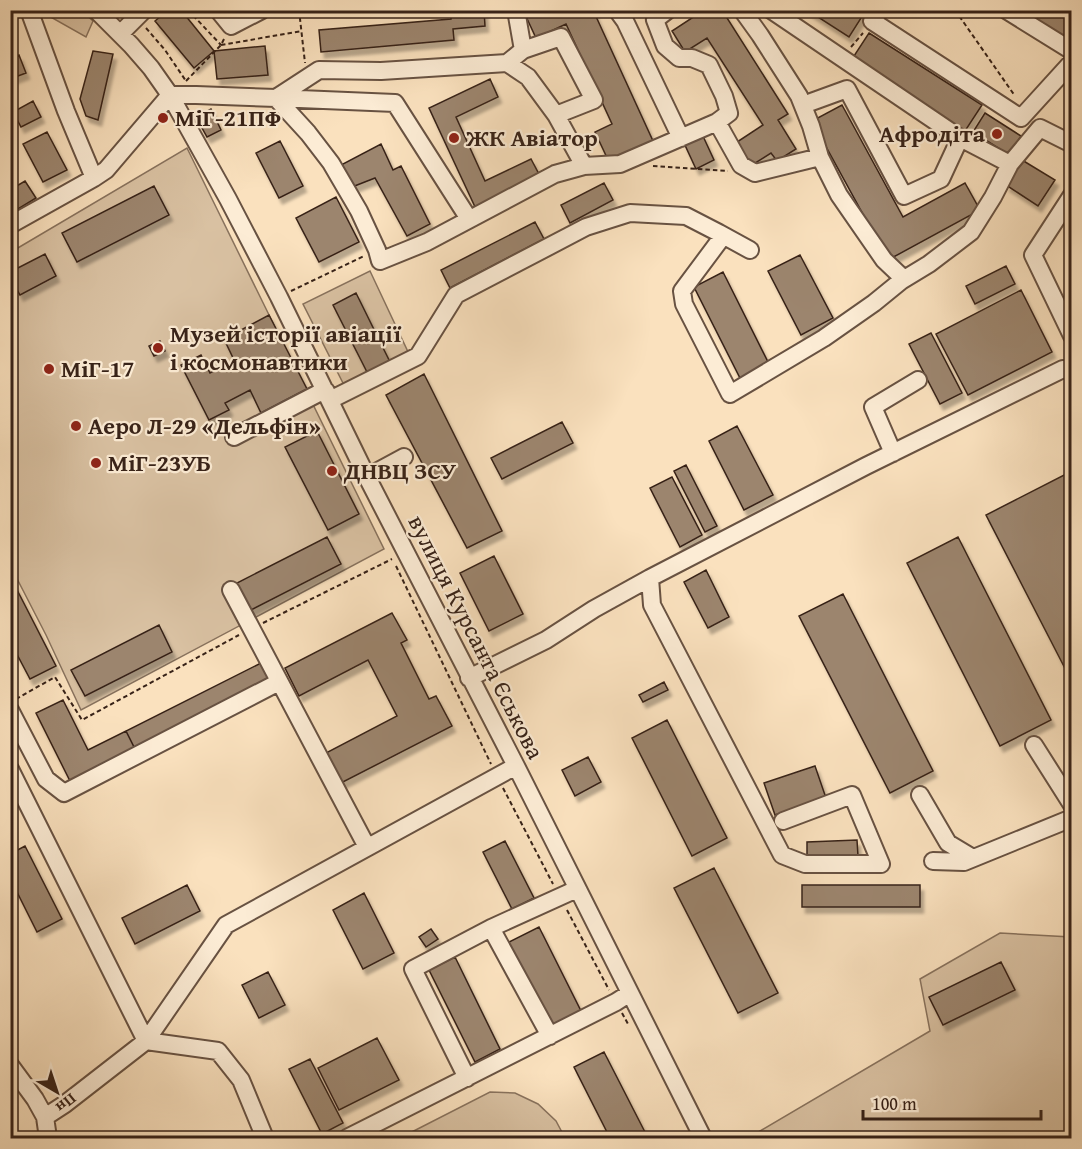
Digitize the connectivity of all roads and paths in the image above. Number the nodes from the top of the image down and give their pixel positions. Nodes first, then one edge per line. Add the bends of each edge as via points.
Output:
1 (30, 10) edge
2 (96, 10) edge
3 (188, 10) edge
4 (218, 10) edge
5 (262, 10) edge
6 (310, 10) edge
7 (516, 10) edge
8 (617, 10) edge
9 (668, 10) edge
10 (742, 10) edge
11 (771, 10) edge
12 (955, 10) edge
13 (1006, 10) edge
14 (299, 11) edge
15 (140, 14) edge
16 (876, 16) edge
17 (302, 30) junction
18 (120, 34) junction
19 (221, 45) junction
20 (523, 50) junction
21 (1071, 51) edge
22 (842, 59) junction
23 (1071, 62) edge
24 (507, 63) junction
25 (863, 73) junction
26 (307, 78) junction
27 (191, 88) junction
28 (847, 89) junction
29 (170, 95) junction
30 (276, 98) junction
31 (803, 105) junction
32 (556, 115) junction
33 (1020, 118) junction
34 (717, 122) junction
35 (681, 138) junction
36 (960, 138) junction
37 (1071, 144) edge
38 (820, 157) junction
39 (1010, 164) junction
40 (584, 166) junction
41 (654, 166) dead end
42 (733, 171) dead end
43 (94, 178) junction
44 (1071, 195) edge
45 (469, 219) junction
46 (10, 225) edge
47 (723, 236) junction
48 (377, 250) junction
49 (750, 250) dead end
50 (904, 279) junction
51 (279, 297) junction
52 (1071, 336) edge
53 (1071, 371) edge
54 (918, 380) dead end
55 (328, 395) junction
56 (234, 437) dead end
57 (893, 453) junction
58 (404, 457) dead end
59 (367, 477) junction
60 (392, 560) dead end
61 (650, 578) junction
62 (231, 590) dead end
63 (251, 628) junction
64 (470, 678) junction
65 (279, 682) junction
66 (10, 702) edge
67 (10, 710) edge
68 (1034, 745) dead end
69 (516, 766) junction
70 (10, 769) edge
71 (920, 795) dead end
72 (1071, 805) edge
73 (1071, 818) edge
74 (783, 821) dead end
75 (367, 848) junction
76 (973, 858) junction
77 (933, 861) dead end
78 (577, 889) junction
79 (491, 928) junction
80 (630, 993) junction
81 (550, 1036) junction
82 (146, 1041) junction
83 (10, 1065) edge
84 (467, 1078) junction
85 (45, 1117) junction
86 (48, 1138) edge
87 (265, 1138) edge
88 (347, 1138) edge
89 (703, 1138) edge

1 - 43 street
2 - 18 street, вулиця Курсанта Єськова
3 - 19 path
4 - 5 street via 231,26
6 - 14 path
7 - 20 street
8 - 35 street
9 - 34 street via 655,20 665,46 679,58 709,65 729,113
10 - 31 street
11 - 22 street
12 - 33 path via 1014,93
13 - 21 street
14 - 17 path
15 - 18 street
15 - 27 path
16 - 22 path
16 - 33 street
17 - 19 path
17 - 26 path
18 - 29 street, вулиця Курсанта Єськова
19 - 27 path
20 - 24 street
20 - 32 street via 561,37 594,100
22 - 25 street
23 - 33 street
24 - 26 street via 381,71 320,70
24 - 32 street via 528,77
25 - 28 street
25 - 36 street
26 - 30 street
27 - 29 street
27 - 30 street
28 - 31 street
28 - 36 street via 904,196 941,179
29 - 43 street via 106,170
29 - 51 street, вулиця Курсанта Єськова
30 - 45 street via 395,103
30 - 48 street via 331,163
31 - 38 street
32 - 40 street
34 - 35 street
34 - 38 street via 741,165 755,173
35 - 40 street via 620,164
36 - 39 street
37 - 39 street via 1040,128
38 - 50 street via 839,195 884,260
39 - 50 street via 971,232
40 - 45 street via 555,174
41 - 42 path
43 - 46 street
44 - 52 street via 1033,255
45 - 48 street via 380,261
47 - 49 street
47 - 50 street via 682,291 684,304 730,394 824,338
47 - 55 street via 686,216 675,215 630,213 586,227 456,295 418,356
48 - 51 path
51 - 55 street, вулиця Курсанта Єськова
53 - 57 street via 1063,369
54 - 57 street via 873,408
55 - 56 street via 317,394
55 - 59 street, вулиця Курсанта Єськова
57 - 61 street
58 - 59 street
59 - 64 street, вулиця Курсанта Єськова
60 - 63 path
61 - 64 street via 546,640
61 - 74 street via 652,605 782,855 805,864 881,864 852,795
62 - 63 street
63 - 65 street
63 - 66 path via 82,720 55,677
64 - 69 street, вулиця Курсанта Єськова
65 - 67 street via 64,794 46,778
65 - 75 street
68 - 72 street
69 - 75 street
69 - 78 street, вулиця Курсанта Єськова
70 - 82 street
71 - 76 street via 948,843
73 - 76 street
75 - 82 street via 226,925
76 - 77 street via 964,862
78 - 79 street
78 - 80 street, вулиця Курсанта Єськова
79 - 81 street
79 - 84 street via 413,969
80 - 81 street
80 - 89 street, вулиця Курсанта Єськова
81 - 84 street
82 - 85 street
82 - 87 street via 218,1051 241,1080
83 - 85 street
84 - 88 street
85 - 86 street

